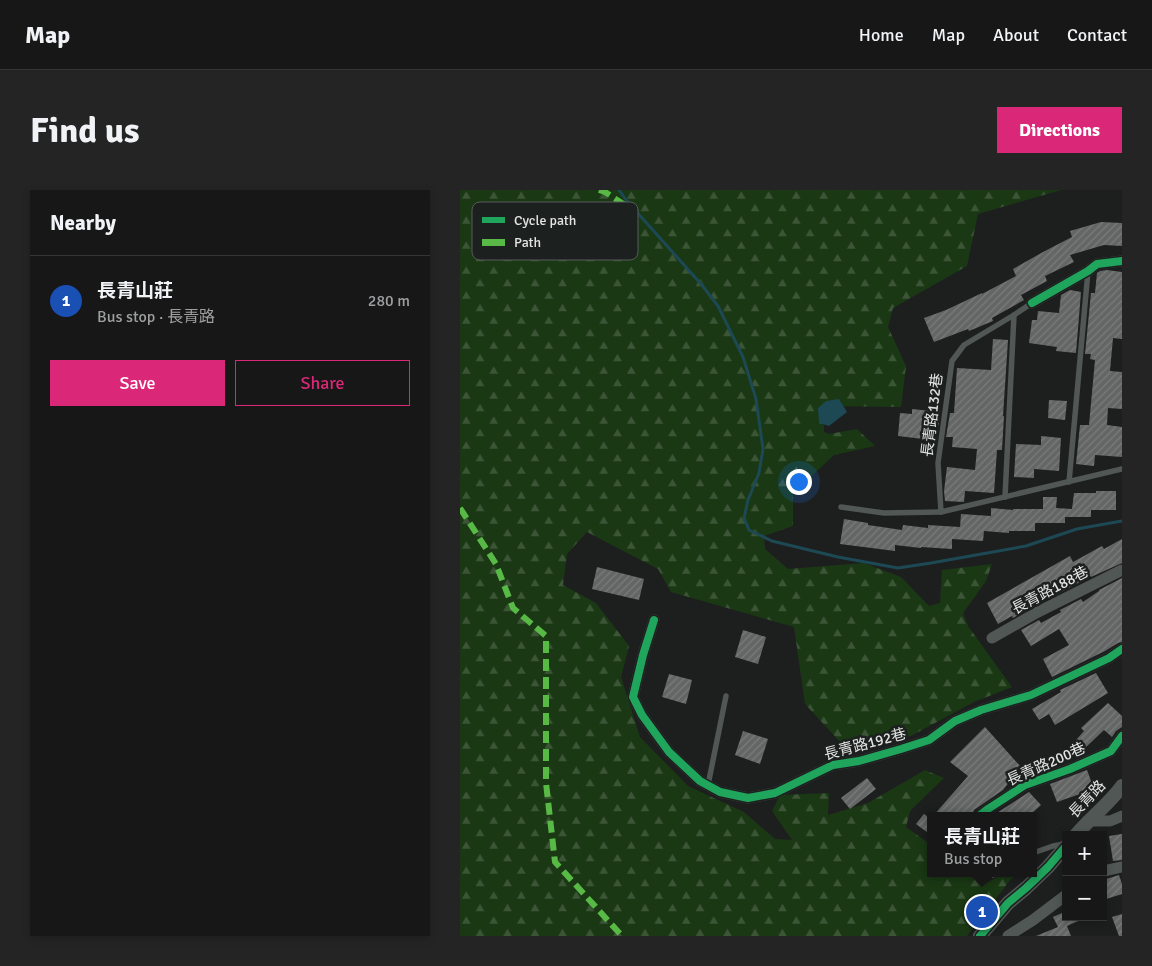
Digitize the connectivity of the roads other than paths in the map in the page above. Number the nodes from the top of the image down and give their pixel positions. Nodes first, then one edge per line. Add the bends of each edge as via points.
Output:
1 (1122, 261) edge
2 (1088, 271) junction
3 (1032, 303) joint
4 (1014, 315) junction
5 (1122, 469) edge
6 (1070, 482) junction
7 (1006, 497) junction
8 (841, 507) dead end
9 (940, 512) junction
10 (1122, 570) edge
11 (654, 620) dead end
12 (992, 638) dead end
13 (1122, 649) edge
14 (726, 696) dead end
15 (1122, 736) edge
16 (708, 785) junction
17 (1122, 786) edge
18 (984, 812) edge
19 (1122, 816) edge
20 (1087, 821) junction
21 (1079, 831) edge
22 (1062, 845) edge
23 (1062, 850) edge
24 (1037, 852) edge
25 (1122, 867) edge
26 (1107, 870) edge
27 (1062, 898) edge
28 (980, 936) edge
29 (1008, 936) edge

1 - 2 street via 1097,264
2 - 3 street
2 - 6 lane
3 - 4 lane, 長青路132巷
4 - 7 lane
4 - 9 lane, 長青路132巷 via 964,345 952,361 938,463
5 - 6 lane
6 - 7 lane
7 - 9 lane
8 - 9 lane via 884,513
10 - 12 street, 長青路188巷
11 - 16 street, 長青路192巷 via 633,697 669,752
13 - 16 street, 長青路192巷 via 1031,695 955,721 929,740 859,761 833,765 775,793 748,798 720,792
14 - 16 lane
15 - 18 street, 長青路200巷 via 1111,751 1025,785
17 - 20 street, 長青路
19 - 20 street via 1110,821
20 - 21 street, 長青路
22 - 24 lane
23 - 28 street
25 - 26 street
27 - 29 street

